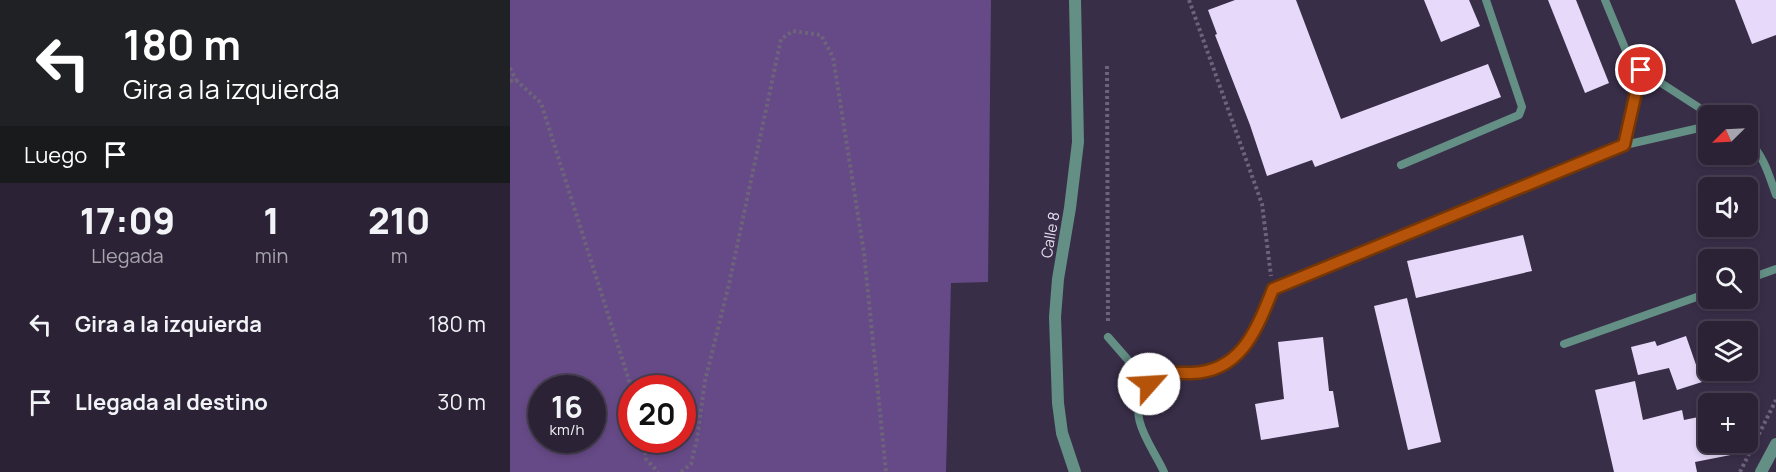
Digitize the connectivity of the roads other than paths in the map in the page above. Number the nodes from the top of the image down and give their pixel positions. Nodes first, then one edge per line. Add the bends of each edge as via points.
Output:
1 (1075, 0) edge
2 (1486, 0) edge
3 (1605, 0) edge
4 (1641, 70) junction
5 (1698, 107) edge
6 (1698, 128) edge
7 (1624, 145) junction
8 (1758, 150) edge
9 (1401, 165) dead end
10 (1776, 195) edge
11 (1776, 269) edge
12 (1758, 275) edge
13 (1698, 297) edge
14 (1108, 338) road end
15 (1564, 344) dead end
16 (1149, 384) junction
17 (1776, 444) edge
18 (1075, 472) edge
19 (1164, 472) edge
20 (1761, 472) edge

1 - 18 street, Calle 8 via 1078,142 1055,317 1058,403 1062,433
2 - 9 lane via 1522,112
3 - 4 lane via 1628,53
4 - 5 lane
4 - 7 lane
6 - 7 lane
7 - 16 lane via 1273,289 1257,329 1230,360 1209,371 1164,373
8 - 10 lane
11 - 12 lane
13 - 15 lane
14 - 16 lane
16 - 19 lane via 1139,403 1140,428
17 - 20 street

